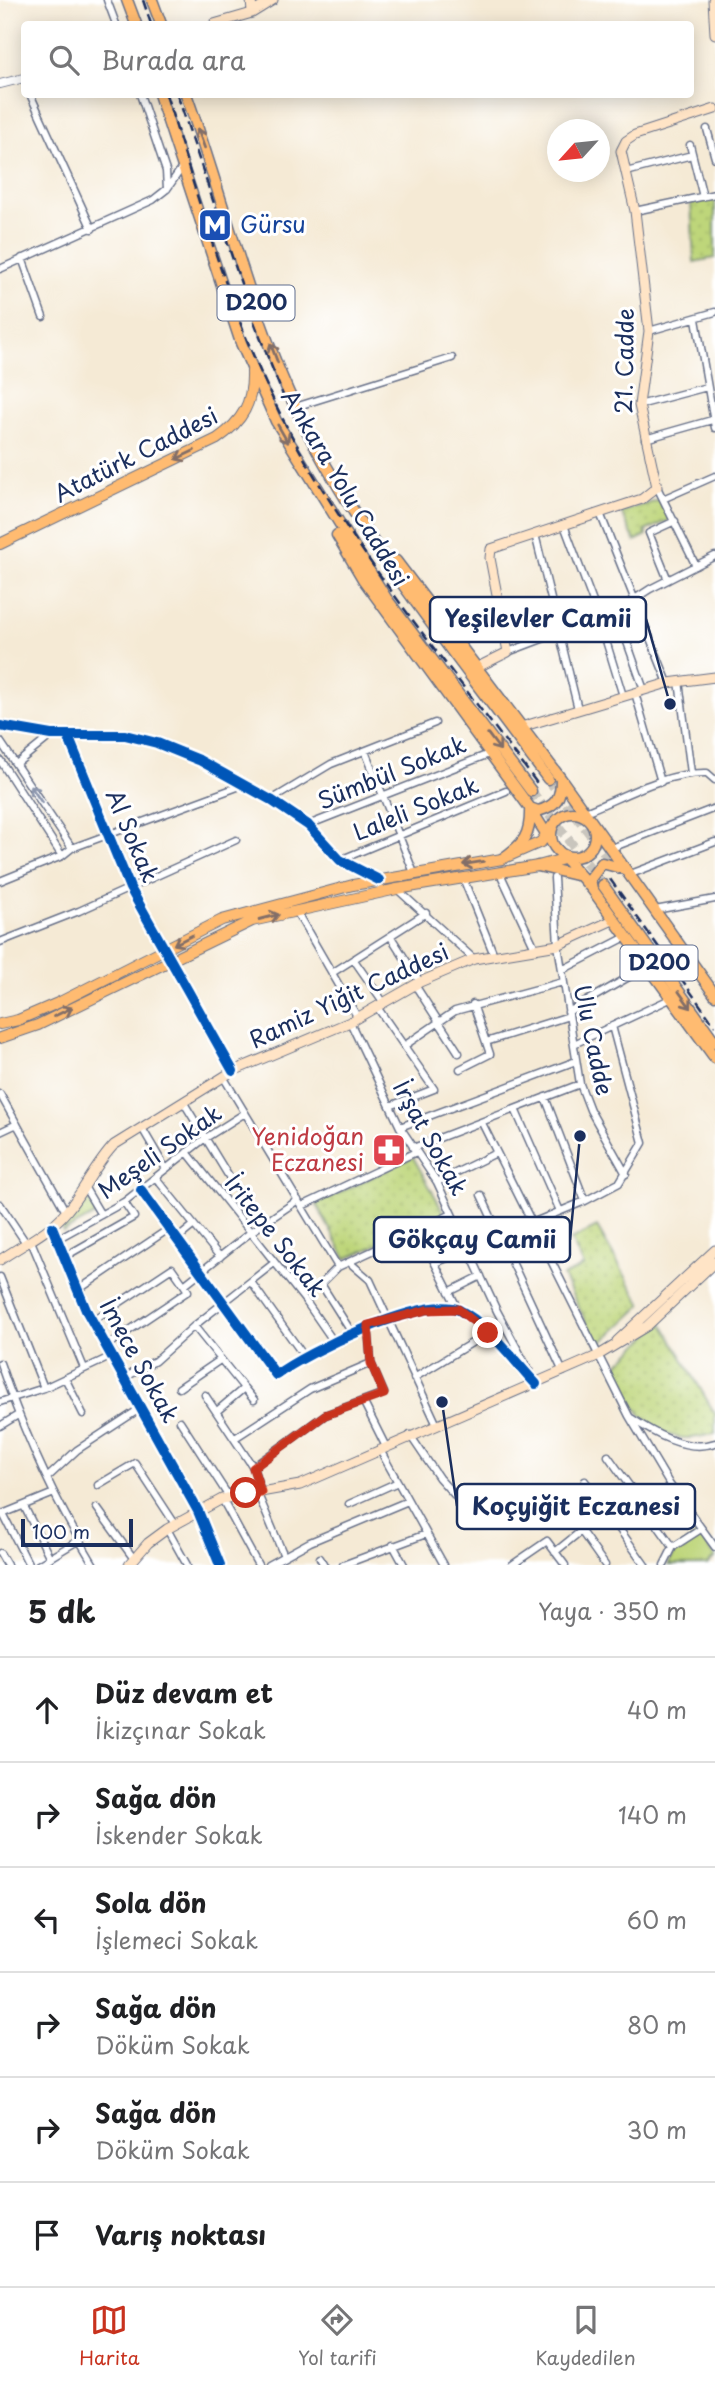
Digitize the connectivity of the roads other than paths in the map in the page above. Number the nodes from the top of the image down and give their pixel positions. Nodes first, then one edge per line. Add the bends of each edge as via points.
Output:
1 (107, 0) edge
2 (127, 0) edge
3 (152, 0) edge
4 (251, 0) edge
5 (273, 0) edge
6 (713, 0) edge
7 (252, 13) junction
8 (115, 21) edge
9 (135, 21) edge
10 (160, 21) edge
11 (224, 21) edge
12 (715, 34) edge
13 (21, 80) edge
14 (0, 84) edge
15 (32, 98) edge
16 (141, 98) edge
17 (160, 98) edge
18 (187, 98) edge
19 (715, 108) edge
20 (707, 129) dead end
21 (690, 145) dead end
22 (692, 155) junction
23 (715, 158) edge
24 (183, 166) junction
25 (626, 173) junction
26 (167, 189) junction
27 (715, 194) edge
28 (703, 197) junction
29 (635, 211) junction
30 (92, 229) junction
31 (22, 258) junction
32 (0, 269) edge
33 (715, 312) edge
34 (43, 317) dead end
35 (696, 319) junction
36 (649, 331) junction
37 (452, 358) dead end
38 (252, 371) junction
39 (715, 375) edge
40 (706, 377) junction
41 (707, 387) junction
42 (639, 405) junction
43 (295, 407) junction
44 (712, 420) junction
45 (715, 428) edge
46 (645, 439) junction
47 (300, 465) junction
48 (715, 476) edge
49 (657, 488) junction
50 (664, 498) junction
51 (349, 501) junction
52 (600, 513) junction
53 (676, 521) junction
54 (564, 525) junction
55 (535, 534) junction
56 (0, 544) edge
57 (715, 556) edge
58 (696, 566) junction
59 (668, 580) junction
60 (636, 598) junction
61 (616, 611) junction
62 (599, 618) junction
63 (558, 635) junction
64 (508, 652) junction
65 (478, 667) junction
66 (715, 677) edge
67 (679, 681) junction
68 (668, 683) junction
69 (639, 691) junction
70 (623, 696) junction
71 (578, 709) junction
72 (435, 723) dead end
73 (0, 726) edge
74 (520, 727) junction
75 (52, 735) junction
76 (68, 736) junction
77 (0, 741) edge
78 (365, 751) junction
79 (489, 754) junction
80 (0, 760) edge
81 (16, 764) junction
82 (691, 773) junction
83 (548, 779) tunnel mouth
84 (561, 779) junction
85 (715, 780) edge
86 (661, 782) junction
87 (243, 785) junction
88 (506, 791) dead end
89 (531, 791) tunnel mouth
90 (383, 795) junction
91 (271, 800) junction
92 (530, 808) junction
93 (715, 808) edge
94 (589, 817) junction
95 (308, 825) junction
96 (550, 829) junction
97 (107, 835) junction
98 (398, 835) junction
99 (236, 840) dead end
100 (715, 842) edge
101 (72, 848) junction
102 (609, 849) junction
103 (62, 856) junction
104 (567, 858) junction
105 (502, 859) junction
106 (340, 860) junction
107 (538, 866) junction
108 (499, 872) junction
109 (624, 872) junction
110 (414, 873) junction
111 (463, 878) junction
112 (554, 878) dead end
113 (582, 878) junction
114 (379, 880) junction
115 (0, 881) edge
116 (597, 887) junction
117 (130, 888) junction
118 (397, 889) junction
119 (715, 899) edge
120 (653, 910) junction
121 (296, 911) junction
122 (426, 913) junction
123 (613, 920) junction
124 (391, 937) junction
125 (626, 937) junction
126 (0, 942) edge
127 (558, 945) junction
128 (536, 950) junction
129 (165, 955) junction
130 (494, 955) junction
131 (474, 959) junction
132 (354, 960) junction
133 (562, 970) junction
134 (332, 973) junction
135 (634, 974) dead end
136 (563, 982) junction
137 (418, 984) junction
138 (715, 995) edge
139 (670, 999) junction
140 (473, 1004) junction
141 (715, 1004) edge
142 (380, 1005) junction
143 (569, 1014) junction
144 (354, 1020) junction
145 (439, 1020) junction
146 (3, 1022) edge
147 (612, 1026) junction
148 (0, 1038) edge
149 (486, 1042) junction
150 (715, 1042) edge
151 (574, 1044) junction
152 (404, 1046) junction
153 (459, 1053) dead end
154 (715, 1058) edge
155 (576, 1061) junction
156 (460, 1069) dead end
157 (233, 1071) junction
158 (224, 1078) junction
159 (580, 1084) junction
160 (0, 1094) edge
161 (545, 1097) junction
162 (184, 1103) junction
163 (390, 1106) junction
164 (515, 1109) junction
165 (246, 1113) junction
166 (482, 1123) junction
167 (17, 1124) junction
168 (400, 1127) junction
169 (142, 1128) junction
170 (0, 1132) edge
171 (204, 1139) junction
172 (414, 1150) junction
173 (187, 1153) junction
174 (496, 1153) junction
175 (166, 1169) junction
176 (626, 1174) junction
177 (156, 1178) junction
178 (437, 1182) junction
179 (85, 1188) junction
180 (141, 1190) junction
181 (481, 1195) dead end
182 (585, 1201) junction
183 (124, 1202) junction
184 (300, 1203) junction
185 (0, 1204) edge
186 (560, 1211) junction
187 (66, 1212) junction
188 (452, 1214) junction
189 (101, 1215) junction
190 (265, 1223) junction
191 (531, 1223) junction
192 (194, 1225) junction
193 (52, 1227) junction
194 (170, 1228) junction
195 (418, 1230) junction
196 (251, 1232) junction
197 (500, 1236) junction
198 (57, 1239) junction
199 (177, 1239) junction
200 (29, 1242) junction
201 (468, 1250) junction
202 (715, 1250) edge
203 (64, 1257) junction
204 (220, 1257) junction
205 (0, 1259) edge
206 (349, 1262) junction
207 (715, 1262) edge
208 (274, 1263) junction
209 (435, 1264) junction
210 (338, 1267) junction
211 (199, 1274) junction
212 (695, 1275) junction
213 (481, 1276) junction
214 (0, 1277) edge
215 (251, 1282) junction
216 (184, 1285) junction
217 (78, 1290) junction
218 (449, 1292) junction
219 (222, 1305) junction
220 (458, 1309) junction
221 (389, 1319) junction
222 (92, 1321) junction
223 (368, 1325) junction
224 (194, 1326) junction
225 (352, 1333) junction
226 (488, 1333) junction
227 (334, 1342) junction
228 (106, 1346) junction
229 (112, 1356) junction
230 (304, 1356) junction
231 (597, 1356) junction
232 (220, 1360) junction
233 (0, 1363) edge
234 (371, 1363) junction
235 (84, 1368) junction
236 (563, 1372) junction
237 (65, 1378) junction
238 (124, 1378) junction
239 (414, 1378) junction
240 (537, 1384) junction
241 (44, 1388) junction
242 (179, 1388) dead end
243 (244, 1388) junction
244 (205, 1395) dead end
245 (12, 1399) junction
246 (254, 1401) dead end
247 (363, 1401) junction
248 (0, 1402) edge
249 (141, 1408) junction
250 (217, 1411) junction
251 (83, 1414) dead end
252 (18, 1415) junction
253 (629, 1416) junction
254 (180, 1421) dead end
255 (436, 1423) junction
256 (1, 1424) edge
257 (411, 1435) junction
258 (235, 1438) junction
259 (715, 1443) edge
260 (383, 1449) junction
261 (608, 1456) dead end
262 (253, 1468) junction
263 (48, 1477) junction
264 (585, 1481) dead end
265 (398, 1482) junction
266 (98, 1485) dead end
267 (259, 1492) junction
268 (54, 1493) junction
269 (226, 1498) junction
270 (458, 1500) dead end
271 (408, 1501) junction
272 (349, 1504) dead end
273 (604, 1505) junction
274 (24, 1506) junction
275 (97, 1508) dead end
276 (198, 1511) junction
277 (1, 1515) edge
278 (171, 1526) junction
279 (701, 1529) junction
280 (581, 1531) junction
281 (426, 1534) junction
282 (79, 1540) junction
283 (393, 1545) junction
284 (673, 1547) junction
285 (715, 1547) edge
286 (555, 1552) junction
287 (0, 1553) edge
288 (284, 1556) junction
289 (50, 1558) junction
290 (131, 1562) edge
291 (522, 1562) edge
292 (256, 1564) edge
293 (401, 1564) edge
294 (7, 1565) edge
295 (29, 1565) edge
296 (38, 1565) edge
297 (93, 1565) edge
298 (187, 1565) edge
299 (220, 1565) edge
300 (268, 1565) edge
301 (343, 1565) edge
302 (444, 1565) edge
303 (512, 1565) edge
304 (565, 1565) edge
305 (605, 1565) edge
306 (645, 1565) edge
307 (664, 1565) edge

1 - 8 street
2 - 9 highway
3 - 10 highway
4 - 7 main road
5 - 7 main road
6 - 12 main road
7 - 11 main road
13 - 14 street
15 - 30 street
16 - 26 street via 166,171
17 - 24 highway, Ankara Yolu Caddesi / D200
43 -> 18 highway, Ankara Yolu Caddesi / D200
19 - 25 main road, 21. Cadde via 626,141 621,151
20 - 23 street
21 - 22 street
22 - 25 street
22 - 28 street
24 - 26 street
24 - 38 highway, Ankara Yolu Caddesi / D200
25 - 29 main road, 21. Cadde
26 - 30 street
27 - 28 street
28 - 29 street
29 - 36 main road, 21. Cadde
30 - 31 street
31 - 32 street
31 - 34 street
33 - 35 street
35 - 36 street
35 - 40 street
36 - 42 main road, 21. Cadde
37 - 43 street
38 -> 47 highway, Ankara Yolu Caddesi / D200
38 -> 56 main road, Atatürk Caddesi via 253,392 247,409 233,428 217,439
39 - 40 street
40 - 41 street
41 - 42 street
41 - 44 street
42 - 46 main road, 21. Cadde
43 - 51 highway, Ankara Yolu Caddesi / D200
44 - 45 street
44 - 46 street
46 - 49 main road, 21. Cadde
47 - 79 highway via 363,579
47 -> 89 highway, Ankara Yolu Caddesi / D200 via 386,598
48 - 50 street
49 - 50 street
49 - 52 main road via 642,499
50 - 53 street
51 - 65 highway
51 - 83 highway, Ankara Yolu Caddesi / D200 via 388,562
52 - 54 main road
52 - 60 street
53 - 58 street
53 - 59 street via 649,533
54 - 55 main road
54 - 62 street
55 - 63 street
55 - 64 main road via 491,549
57 - 58 street
58 - 59 street
59 - 60 street
60 - 61 street
60 - 68 street
61 - 62 street
61 - 69 street
62 - 63 street
62 - 70 street
63 - 64 street
63 - 71 street
64 - 65 main road
65 - 74 highway
66 - 67 main road
67 - 68 main road
67 - 82 street
68 - 69 main road
69 - 70 main road
69 - 86 street
70 - 71 main road
71 - 74 main road
72 - 78 street
73 - 75 street
74 - 84 highway
75 - 76 street
75 - 81 street
76 - 87 street via 125,735 157,743
76 - 97 street, Al Sokak
77 - 81 street
78 - 90 street
78 - 91 street via 331,764
79 - 90 street, Sümbül Sokak
79 - 92 highway
80 - 103 street
101 -> 81 street
82 - 85 street via 707,773
82 - 86 street
84 - 92 highway via 556,802 538,811
84 - 94 highway
86 - 94 street
87 - 91 street
87 - 97 street
88 - 98 street, Laleli Sokak
90 - 95 street, Sümbül Sokak
90 - 98 street
91 - 95 street
92 - 96 highway
92 - 105 highway via 526,840
93 - 102 street
94 - 96 highway via 575,812 562,815
94 - 102 highway
94 - 104 highway via 596,834 593,846 583,855
95 - 106 street
96 - 104 highway via 554,846
96 - 105 main road via 541,842
97 - 101 street
97 - 117 street, Al Sokak
98 - 106 street, Laleli Sokak
98 - 110 street
99 - 117 street
100 - 109 street
101 - 103 street
102 - 109 highway
103 - 115 street
104 - 107 main road
104 - 113 highway
105 -> 110 main road
106 - 114 street
107 - 108 main road
107 - 113 highway
108 - 111 main road
108 - 128 street
109 - 116 highway via 602,863 594,870
109 - 120 highway
109 - 141 highway, D200
110 - 114 main road
111 - 118 main road
111 - 130 street
112 - 127 street, Ulu Cadde
113 - 116 highway
114 -> 129 main road via 222,920
116 - 123 highway
116 -> 150 highway, D200
117 - 126 street
117 - 129 street, Al Sokak
118 - 121 main road
118 - 122 street
119 - 120 street
120 - 138 highway
129 -> 121 main road
121 - 134 street, İrşat Sokak
122 - 124 street
122 - 131 street
123 - 125 highway
123 - 127 main road, Ramiz Yiğit Caddesi
124 - 132 street
124 - 137 street
125 - 133 street
125 - 139 highway
127 - 128 main road, Ramiz Yiğit Caddesi
127 - 133 street, Ulu Cadde
128 - 130 main road, Ramiz Yiğit Caddesi
129 - 146 main road
148 -> 129 main road via 38,1025
129 - 157 street, Al Sokak
130 - 131 main road, Ramiz Yiğit Caddesi
131 - 137 main road, Ramiz Yiğit Caddesi
132 - 134 street
132 - 142 street
133 - 136 street, Ulu Cadde
134 - 144 street, İrşat Sokak
135 - 143 street
136 - 140 street
136 - 143 street, Ulu Cadde
137 - 142 main road, Ramiz Yiğit Caddesi
137 - 145 street
139 - 147 street
139 - 154 highway
140 - 145 street
140 - 149 street
142 - 144 main road, Ramiz Yiğit Caddesi
142 - 152 street
143 - 149 street
143 - 151 street, Ulu Cadde
144 - 157 main road, Ramiz Yiğit Caddesi
144 - 163 street, İrşat Sokak
145 - 152 street
145 - 153 street
147 - 151 street
147 - 176 street via 643,1143
149 - 156 street via 490,1054
151 - 155 street, Ulu Cadde
152 - 163 street via 434,1089
155 - 159 street, Ulu Cadde
155 - 168 street
157 - 158 main road, Ramiz Yiğit Caddesi
158 - 162 main road, Ramiz Yiğit Caddesi
158 - 165 street
159 - 161 street
159 - 176 street, Ulu Cadde
160 - 167 street
161 - 164 street
161 - 182 street
162 - 169 main road, Ramiz Yiğit Caddesi
162 - 171 street
163 - 168 street, İrşat Sokak
164 - 166 street
164 - 186 street
165 - 171 street, Meşeli Sokak
165 - 184 street
166 - 172 street
166 - 174 street
167 - 170 street
167 - 187 street
168 - 172 street, İrşat Sokak
169 - 175 street
169 - 179 main road, Ramiz Yiğit Caddesi via 114,1145
171 - 173 street, Meşeli Sokak
171 - 190 street
172 - 178 street, İrşat Sokak
172 - 184 street
173 - 175 street, Meşeli Sokak
173 - 196 street, İritepe Sokak
174 - 178 street
174 - 191 street
175 - 177 street, Meşeli Sokak
176 - 182 street via 619,1183
177 - 180 street, Meşeli Sokak
177 - 192 street
178 - 188 street, İrşat Sokak
179 - 187 main road, Ramiz Yiğit Caddesi
179 - 189 street
180 - 183 street, Meşeli Sokak
180 - 194 street
181 - 197 street
182 - 186 street
183 - 189 street, Meşeli Sokak
183 - 203 street via 134,1217
184 - 190 street
184 - 210 street
185 - 200 street
186 - 191 street
187 - 193 main road, Ramiz Yiğit Caddesi
188 - 195 street
188 - 201 street, İrşat Sokak
189 - 198 street, Meşeli Sokak
190 - 196 street
191 - 197 street
191 - 231 street
192 - 199 street
192 - 204 street
193 - 198 street, İmece Sokak
193 - 200 main road, Ramiz Yiğit Caddesi
194 - 199 street
194 - 217 street
195 - 206 street
195 - 209 street
196 - 204 street
196 - 208 street, İritepe Sokak
197 - 201 street
197 - 236 street
198 - 203 street, İmece Sokak
199 - 211 street
200 - 205 main road, Ramiz Yiğit Caddesi
200 - 235 street
201 - 209 street
201 - 213 street, İrşat Sokak
202 - 212 main road
203 - 217 street, İmece Sokak
204 - 211 street
206 - 210 street
206 - 221 street via 370,1280
207 - 212 main road
208 - 215 street
208 - 227 street, İritepe Sokak
209 - 218 street
210 - 225 street via 321,1284
211 - 216 street
211 - 219 street
212 - 231 main road via 647,1326
213 - 218 street
213 - 240 street, İrşat Sokak
214 - 241 street
215 - 219 street
215 - 230 street
216 - 222 street via 172,1268
216 - 228 street via 188,1291
217 - 222 street, İmece Sokak
218 - 220 street
219 - 224 street
219 - 230 street via 275,1375
220 - 221 street
220 - 226 street
221 - 223 street
221 - 239 street
222 - 228 street, İmece Sokak
223 - 225 street
223 - 234 street
224 - 232 street
224 - 238 street via 155,1361
225 - 227 street
226 - 239 street
226 - 240 street
227 - 230 street
228 - 229 street, İmece Sokak
229 - 235 street
229 - 238 street, İmece Sokak
231 - 236 main road
231 - 253 street
232 - 242 street
232 - 243 street
233 - 245 street
234 - 247 street via 384,1394
234 - 258 street via 310,1389
235 - 237 street
236 - 240 main road
237 - 241 street
237 - 251 street
238 - 249 street, İmece Sokak
239 - 255 street
240 - 255 main road
241 - 245 street
243 - 246 street
243 - 250 street
244 - 250 street
245 - 248 street
245 - 252 street
247 - 260 street
247 - 262 street via 325,1415
249 - 263 street via 77,1450
249 - 276 street, İmece Sokak
250 - 258 street
252 - 256 street
252 - 263 street
253 - 259 street via 650,1431 684,1443 705,1447
253 - 279 street
254 - 269 street
255 - 257 main road
257 - 260 main road
257 - 270 street
258 - 262 street
260 - 265 street
260 - 267 main road via 300,1485
261 - 284 street
262 - 267 street
263 - 268 street
264 - 273 street
265 - 271 street
265 - 272 street
266 - 278 street via 135,1463
267 - 269 main road
267 - 288 street
268 - 274 street
268 - 282 street
269 - 276 main road
269 - 292 street
271 - 281 street
271 - 288 street
273 - 280 street
273 - 306 street
274 - 277 street
274 - 289 street
275 - 290 street
276 - 278 main road
276 - 299 street, İmece Sokak
277 - 295 street
278 - 290 main road
278 - 298 street
279 - 284 street
279 - 285 street
280 - 286 street
280 - 305 street
281 - 283 street
281 - 302 street
282 - 289 street
282 - 297 street
283 - 293 street
283 - 301 street
284 - 307 street
286 - 291 street via 547,1541
286 - 304 street
287 - 294 street
288 - 300 street
289 - 296 street
291 - 303 street

